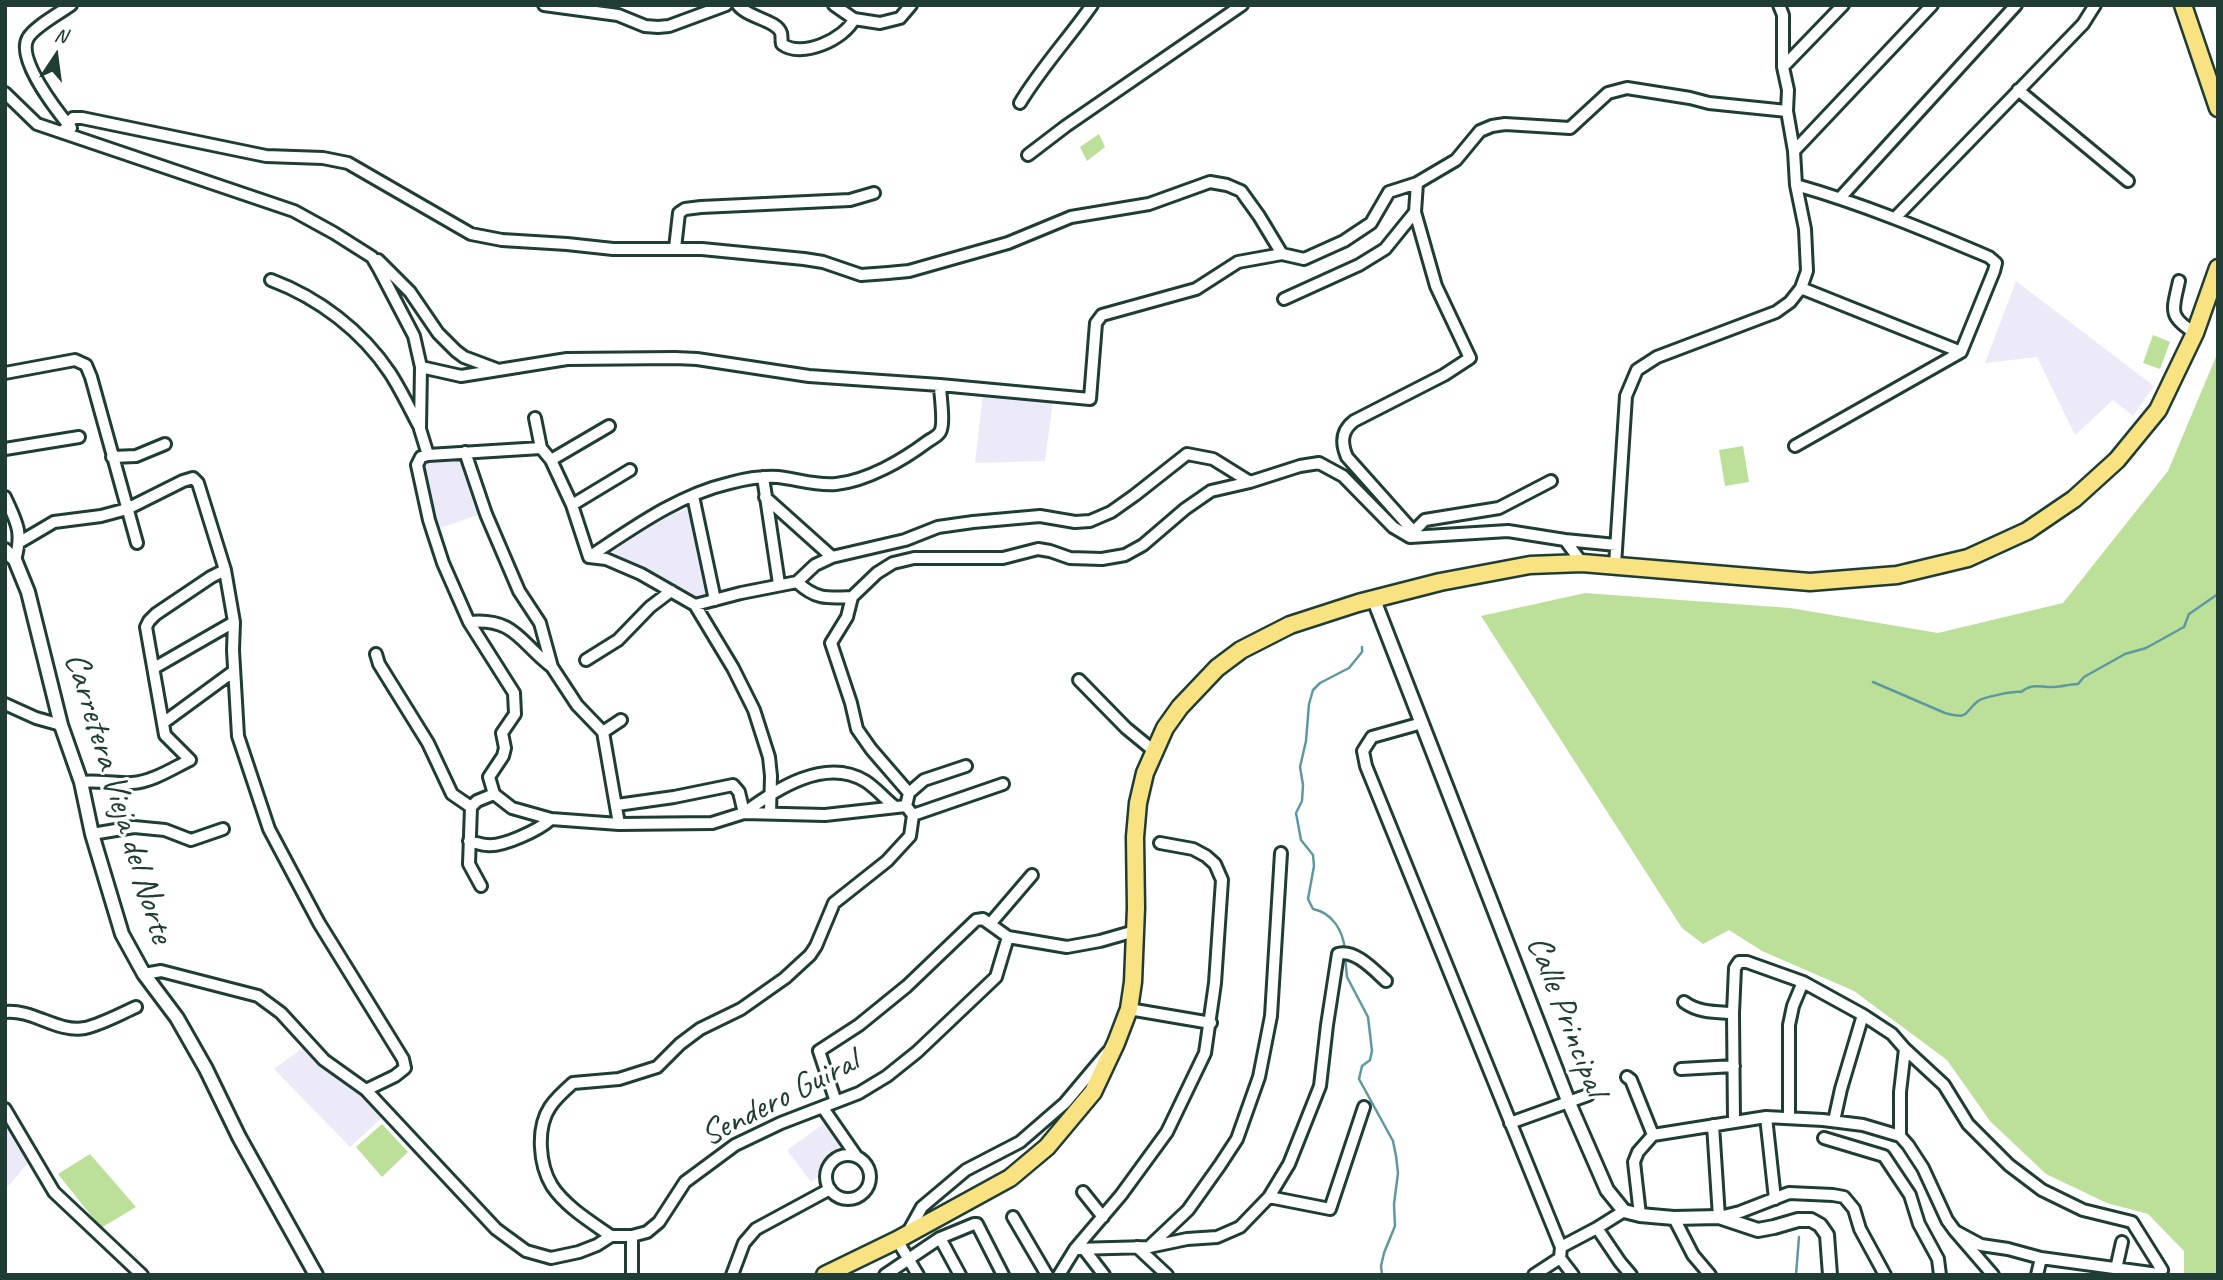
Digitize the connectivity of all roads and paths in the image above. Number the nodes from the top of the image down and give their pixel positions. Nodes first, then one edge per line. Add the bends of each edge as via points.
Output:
1 (72, 5) edge
2 (544, 5) edge
3 (726, 5) edge
4 (738, 5) edge
5 (834, 5) edge
6 (911, 5) edge
7 (1092, 5) edge
8 (1242, 5) edge
9 (1779, 5) edge
10 (1843, 5) edge
11 (1932, 5) edge
12 (2016, 5) edge
13 (2095, 5) edge
14 (2183, 5) edge
15 (854, 19) junction
16 (1783, 67) junction
17 (2018, 90) junction
18 (5, 93) edge
19 (1020, 103) dead end
20 (2218, 108) edge
21 (1787, 111) junction
22 (65, 128) junction
23 (1794, 150) junction
24 (1028, 155) dead end
25 (2128, 181) dead end
26 (1417, 183) junction
27 (1796, 186) junction
28 (874, 193) dead end
29 (1840, 198) junction
30 (1415, 212) junction
31 (1895, 218) junction
32 (676, 248) junction
33 (1282, 254) junction
34 (372, 257) junction
35 (2218, 270) edge
36 (271, 280) dead end
37 (2179, 281) dead end
38 (1801, 288) junction
39 (1284, 299) dead end
40 (2196, 333) junction
41 (1961, 352) junction
42 (421, 367) junction
43 (496, 369) junction
44 (5, 373) edge
45 (940, 384) junction
46 (535, 418) dead end
47 (609, 426) dead end
48 (420, 429) junction
49 (79, 437) dead end
50 (165, 444) dead end
51 (1795, 446) dead end
52 (541, 448) junction
53 (5, 449) edge
54 (465, 453) junction
55 (428, 455) junction
56 (112, 457) junction
57 (551, 460) junction
58 (630, 470) dead end
59 (763, 477) junction
60 (1551, 481) dead end
61 (1250, 482) junction
62 (693, 496) junction
63 (5, 497) edge
64 (765, 497) junction
65 (572, 505) junction
66 (127, 509) junction
67 (1411, 534) junction
68 (1564, 540) junction
69 (20, 542) junction
70 (137, 543) dead end
71 (1616, 545) junction
72 (5, 550) edge
73 (589, 557) junction
74 (832, 557) junction
75 (15, 560) junction
76 (1582, 563) junction
77 (1615, 565) junction
78 (225, 570) junction
79 (797, 582) junction
80 (779, 584) junction
81 (671, 592) junction
82 (852, 597) junction
83 (715, 600) junction
84 (1374, 600) junction
85 (695, 605) junction
86 (234, 622) junction
87 (469, 622) junction
88 (376, 654) dead end
89 (586, 660) dead end
90 (552, 667) junction
91 (154, 668) junction
92 (234, 671) junction
93 (1079, 680) dead end
94 (5, 704) edge
95 (621, 720) dead end
96 (163, 723) junction
97 (1422, 723) junction
98 (61, 725) junction
99 (603, 732) junction
100 (1154, 751) junction
101 (966, 766) dead end
102 (81, 782) junction
103 (1003, 784) dead end
104 (909, 793) junction
105 (494, 794) junction
106 (769, 794) junction
107 (617, 805) junction
108 (900, 806) junction
109 (471, 807) junction
110 (744, 813) junction
111 (769, 813) junction
112 (913, 815) junction
113 (551, 819) junction
114 (619, 824) junction
115 (223, 830) dead end
116 (92, 834) junction
117 (470, 841) junction
118 (1160, 843) dead end
119 (1281, 853) dead end
120 (1032, 875) dead end
121 (481, 886) dead end
122 (990, 924) junction
123 (1135, 931) junction
124 (1008, 937) junction
125 (144, 974) junction
126 (1386, 981) dead end
127 (1803, 982) junction
128 (1684, 1002) dead end
129 (136, 1007) dead end
130 (1129, 1009) junction
131 (5, 1012) edge
132 (1733, 1013) junction
133 (1863, 1015) junction
134 (1211, 1023) junction
135 (1116, 1043) junction
136 (1905, 1049) junction
137 (1734, 1066) junction
138 (1681, 1069) dead end
139 (1626, 1077) dead end
140 (366, 1090) junction
141 (1588, 1095) dead end
142 (836, 1102) junction
143 (1569, 1103) junction
144 (1364, 1107) dead end
145 (823, 1108) junction
146 (5, 1110) edge
147 (1766, 1117) junction
148 (1789, 1118) junction
149 (1734, 1121) junction
150 (1834, 1121) junction
151 (1510, 1123) junction
152 (1713, 1125) junction
153 (1653, 1135) junction
154 (1900, 1136) junction
155 (1824, 1138) dead end
156 (857, 1157) junction
157 (830, 1189) junction
158 (1083, 1192) dead end
159 (1269, 1196) junction
160 (1775, 1199) junction
161 (1624, 1211) junction
162 (1640, 1215) junction
163 (1013, 1217) dead end
164 (1103, 1217) junction
165 (1719, 1217) junction
166 (1674, 1218) junction
167 (1597, 1228) junction
168 (1955, 1231) junction
169 (611, 1236) junction
170 (632, 1236) junction
171 (902, 1237) junction
172 (940, 1238) junction
173 (2122, 1242) dead end
174 (1143, 1247) junction
175 (1080, 1249) junction
176 (1560, 1252) junction
177 (2041, 1258) junction
178 (907, 1259) junction
179 (2116, 1269) junction
180 (2096, 1270) edge
181 (142, 1275) edge
182 (316, 1275) edge
183 (632, 1275) edge
184 (732, 1275) edge
185 (825, 1275) edge
186 (885, 1275) edge
187 (918, 1275) edge
188 (961, 1275) edge
189 (1003, 1275) edge
190 (1047, 1275) edge
191 (1059, 1275) edge
192 (1104, 1275) edge
193 (1167, 1275) edge
194 (1534, 1275) edge
195 (1573, 1275) edge
196 (1631, 1275) edge
197 (1710, 1275) edge
198 (1830, 1275) edge
199 (1885, 1275) edge
200 (1940, 1275) edge
201 (1993, 1275) edge
202 (2037, 1275) edge

1 - 22 street via 26,40 26,58
2 - 3 street via 618,15 658,27
4 - 15 street via 777,27 782,44 789,49 820,45 848,28
5 - 15 street
6 - 15 street via 900,18 880,23
7 - 19 street
8 - 24 street
9 - 16 street
10 - 16 street
11 - 23 street
12 - 29 street
13 - 17 street via 2083,24
14 - 20 main road
16 - 21 street
17 - 25 street
17 - 31 street
18 - 22 street via 37,124
21 - 23 street
21 - 26 street via 1628,88 1608,93 1570,128 1505,124 1480,131 1456,160
22 - 32 street via 73,118 99,120 266,156 348,163 471,234 613,249
22 - 34 street via 80,138 294,211
23 - 27 street
26 - 30 street
26 - 33 street via 1389,192 1371,223 1343,241 1304,259
27 - 29 street
27 - 38 street via 1807,271
28 - 32 street via 850,200 682,210
29 - 31 street
30 - 39 street via 1385,249
30 - 67 street via 1436,286 1470,359 1354,421 1344,433 1342,446
31 - 41 street via 1996,263
32 - 33 street via 804,259 861,275 909,271 1008,243 1072,217 1149,204 1210,182 1241,191
33 - 45 street via 1238,262 1196,289 1102,315 1096,323 1090,399
34 - 42 street via 414,336
34 - 43 street via 410,292 456,351
35 - 40 main road
36 - 48 street via 310,297 364,340 389,372
37 - 40 street via 2174,314 2178,323
38 - 41 street
38 - 71 street via 1776,312 1657,356 1637,370 1626,396
40 - 77 main road via 2158,410 2117,460 2074,499 2027,531 1968,558 1897,575 1810,582
41 - 51 street
42 - 43 street via 461,376
42 - 48 street
43 - 45 street via 567,359 675,358 809,376
44 - 56 street via 75,360 86,365
45 - 59 street via 940,433 878,472 836,484
46 - 52 street
47 - 57 street
48 - 55 street
49 - 53 street
50 - 56 street via 136,456
52 - 54 street
52 - 57 street
54 - 55 street
54 - 90 street via 519,591 540,623
55 - 87 street via 417,465 425,507
56 - 66 street
57 - 65 street
58 - 65 street
59 - 62 street
59 - 64 street
60 - 67 street via 1499,508 1425,520
61 - 67 street via 1319,463 1343,476 1393,527
61 - 74 street via 1213,459 1187,454 1111,512 1090,521 1040,516 973,522 938,527 905,540
61 - 82 street via 1212,491 1125,555 1070,558 1038,549 1003,558 914,558 877,573
62 - 73 street via 647,518
62 - 83 street
63 - 69 street
64 - 74 street
64 - 80 street
65 - 73 street
66 - 69 street via 54,522
66 - 70 street
66 - 78 street via 193,478 202,493
67 - 68 street via 1508,531
68 - 71 street
68 - 76 street
69 - 75 street
71 - 77 street
72 - 75 street, Carretera Vieja del Norte
73 - 81 street via 606,559
74 - 79 street via 814,565
75 - 98 street, Carretera Vieja del Norte via 28,592
76 - 77 main road
76 - 84 main road via 1530,565
78 - 86 street
78 - 91 street via 149,621 146,627
79 - 80 street
79 - 82 street via 817,596
80 - 83 street
81 - 85 street
81 - 89 street via 618,640
82 - 104 street via 848,617 833,637 832,648 857,729
83 - 85 street
84 - 97 street, Calle Principal
84 - 100 main road via 1290,625 1241,650 1180,707
85 - 106 street via 754,710 768,757
86 - 91 street
86 - 92 street
87 - 90 street via 487,620 517,633
87 - 105 street via 514,693 516,709 502,733 503,756 489,777
88 - 109 street via 452,794
90 - 99 street via 577,705
91 - 96 street
92 - 96 street
92 - 140 street via 238,736 269,829 319,923 403,1059 405,1068
93 - 100 street
94 - 98 street
95 - 99 street
96 - 102 street via 165,735 190,760 134,783
97 - 143 street, Calle Principal
97 - 151 street via 1372,737 1363,751 1366,766
98 - 102 street, Carretera Vieja del Norte
99 - 107 street
100 - 123 main road via 1144,773 1137,814
101 - 104 street via 924,780
102 - 116 street, Carretera Vieja del Norte
103 - 112 street
104 - 108 street
105 - 109 street
105 - 113 street via 512,808
106 - 108 street via 802,779 844,772 866,781
106 - 110 street
106 - 111 street
107 - 110 street via 733,785
107 - 114 street
108 - 111 street via 825,815
108 - 112 street
109 - 117 street
110 - 111 street
110 - 114 street via 712,823
112 - 169 street via 910,836 887,861 834,903 816,946 785,978 741,1009 700,1029 657,1067 619,1079 573,1083 550,1107 541,1149 552,1186
113 - 114 street
113 - 117 street via 524,836 489,846
115 - 116 street via 191,840 165,830 134,827
116 - 125 street, Carretera Vieja del Norte via 122,934
117 - 121 street via 469,864
118 - 134 street via 1206,856 1222,880
119 - 174 street via 1272,1016 1259,1077 1237,1139 1220,1166 1188,1210
120 - 122 street
122 - 124 street
122 - 142 street via 976,920 907,986 820,1051
123 - 124 street via 1067,947
123 - 130 main road
124 - 142 street, Sendero Guiral via 996,977 985,989 887,1076
125 - 140 street via 161,971 258,996 281,1013 324,1060
125 - 182 street, Carretera Vieja del Norte via 183,1028
126 - 159 street via 1352,955 1338,954 1320,1087 1289,1164
127 - 132 street via 1739,962
127 - 133 street
127 - 148 street via 1789,1025
128 - 132 street via 1707,1012
129 - 131 street via 84,1028 15,1010
130 - 134 street
130 - 135 main road
132 - 137 street
133 - 136 street
133 - 150 street
134 - 164 street via 1205,1053 1167,1132
135 - 171 street via 1065,1103 1020,1142 967,1170 932,1198
135 - 171 main road via 1093,1092 1047,1147 1010,1178
136 - 154 street via 1899,1092
136 - 179 street via 1944,1084 1968,1124 2009,1165 2083,1210 2132,1222 2162,1270 2158,1274
137 - 138 street
137 - 149 street
139 - 153 street
140 - 169 street via 479,1213 526,1251 551,1258 579,1252
141 - 143 street
142 - 145 street, Sendero Guiral
143 - 151 street
143 - 161 street, Calle Principal via 1606,1190
144 - 159 street via 1330,1209
145 - 156 street
145 - 170 street, Sendero Guiral via 736,1144 685,1182 659,1222
146 - 181 street via 54,1192
147 - 148 street
147 - 149 street
147 - 160 street
148 - 150 street
149 - 152 street
150 - 154 street
151 - 176 street
152 - 153 street
152 - 165 street
153 - 162 street via 1634,1162
154 - 168 street via 1923,1168
155 - 200 street via 1884,1156 1910,1195 1938,1259
156 - 157 street via 843,1156 831,1163 826,1176
156 - 157 street via 869,1172 864,1191 847,1199
157 - 184 street via 756,1229 744,1243
158 - 164 street
159 - 174 street via 1234,1231
160 - 165 street
160 - 199 street via 1789,1194 1844,1197
161 - 162 street
161 - 167 street
162 - 166 street
163 - 190 street
164 - 175 street
165 - 166 street
165 - 198 street via 1758,1230 1811,1220 1827,1236
166 - 197 street via 1693,1255
167 - 176 street
167 - 196 street
168 - 177 street via 1981,1245
168 - 201 street
169 - 170 street
170 - 183 street
171 - 178 street
171 - 185 main road
172 - 178 street
172 - 188 street
172 - 189 street via 977,1224
173 - 179 street
174 - 175 street
174 - 193 street
175 - 191 street
175 - 192 street
176 - 194 street
176 - 195 street
177 - 180 street
177 - 202 street
178 - 186 street
178 - 187 street
179 - 180 street

